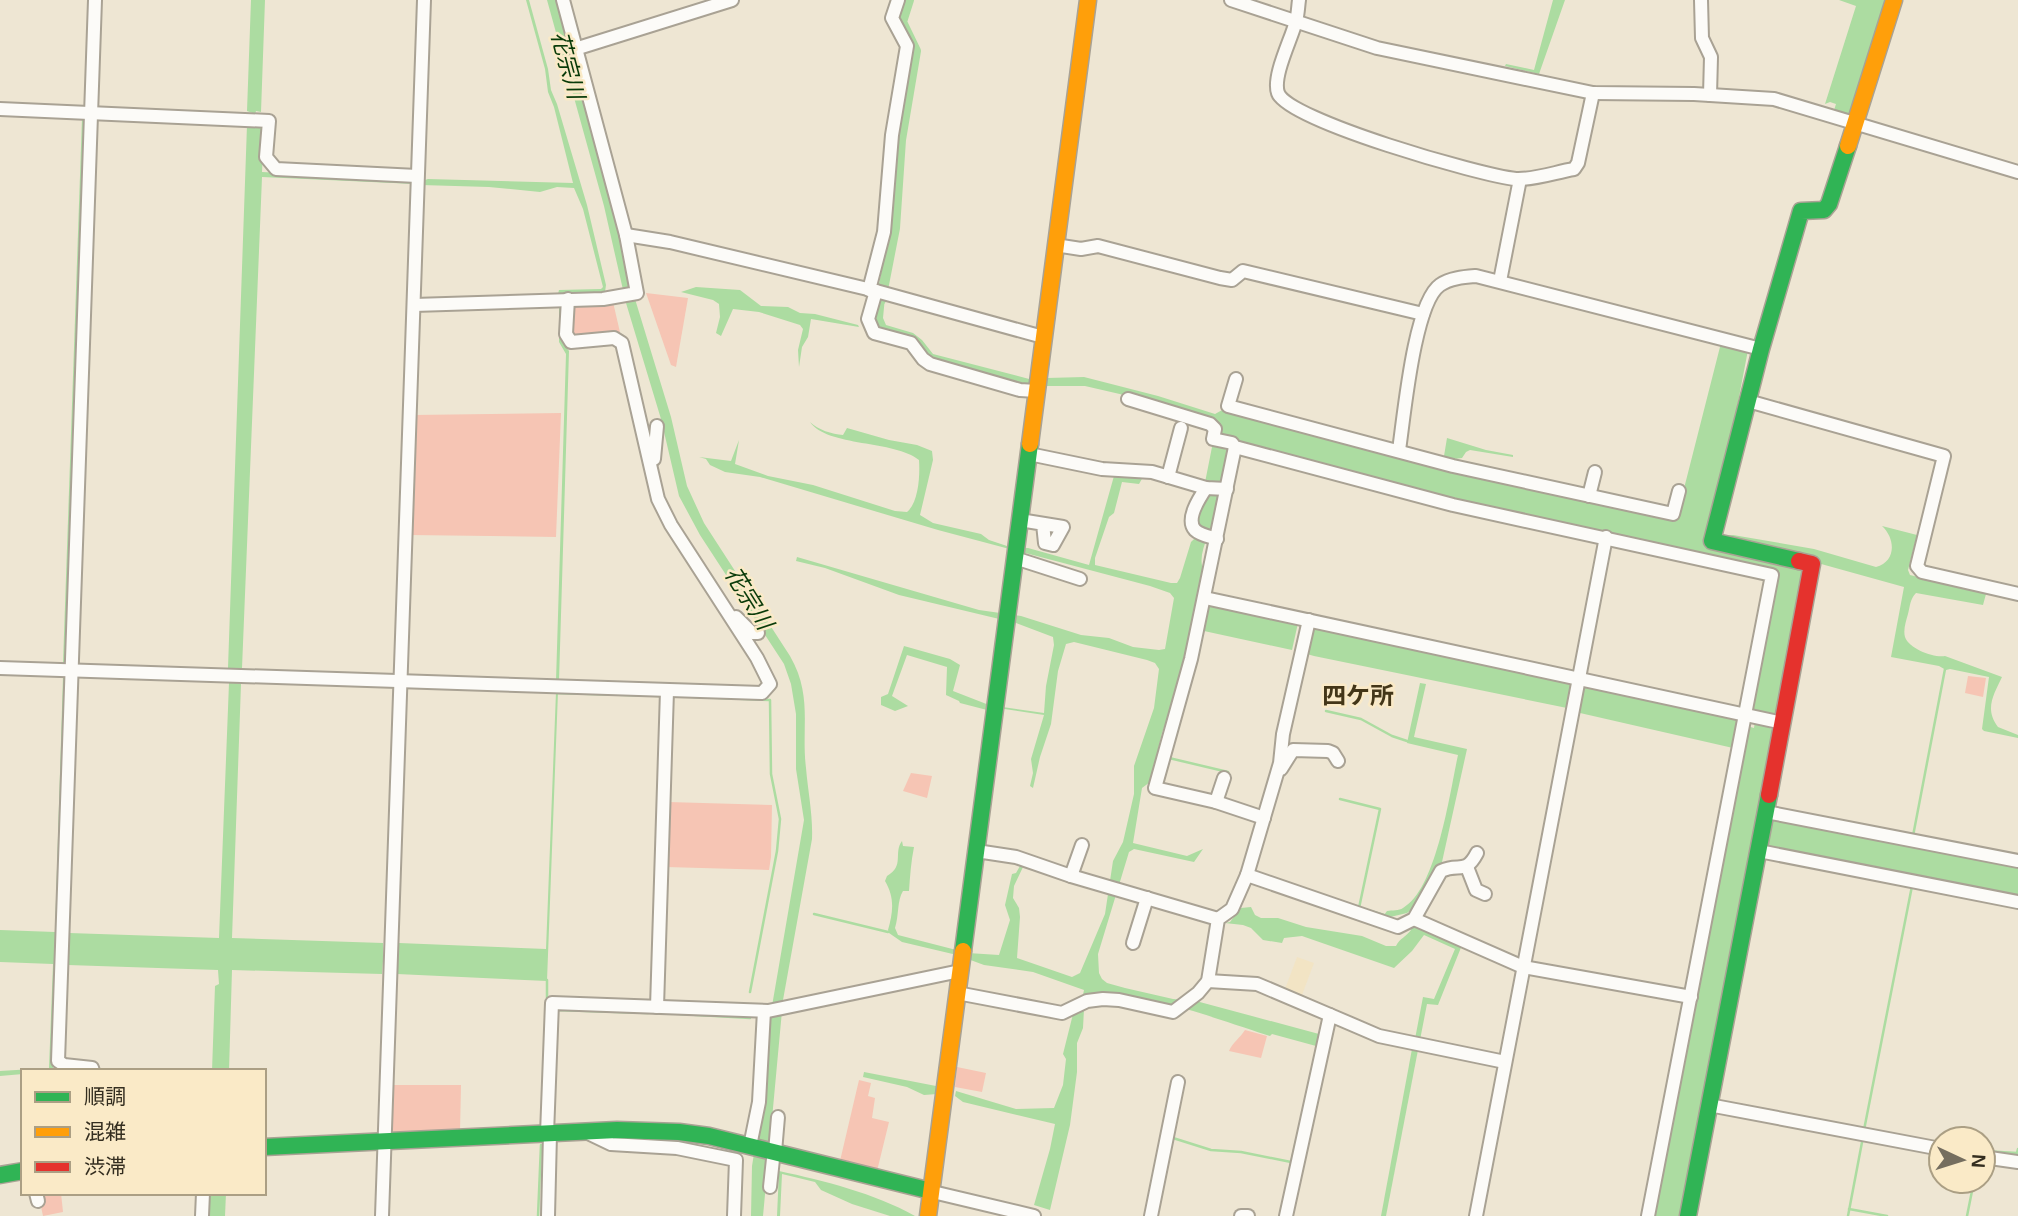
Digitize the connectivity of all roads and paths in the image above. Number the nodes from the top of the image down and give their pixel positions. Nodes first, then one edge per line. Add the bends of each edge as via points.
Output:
1 (95, 0) edge
2 (424, 0) edge
3 (563, 0) edge
4 (732, 0) edge
5 (898, 0) edge
6 (1088, 0) edge
7 (1231, 0) edge
8 (1299, 0) edge
9 (1701, 0) edge
10 (1894, 0) edge
11 (1296, 21) junction
12 (575, 49) junction
13 (1593, 93) junction
14 (1710, 94) junction
15 (0, 109) edge
16 (87, 112) junction
17 (1854, 122) junction
18 (2018, 173) edge
19 (417, 176) junction
20 (1520, 179) junction
21 (626, 235) junction
22 (1055, 246) junction
23 (1500, 281) junction
24 (872, 290) junction
25 (568, 299) junction
26 (414, 305) junction
27 (1423, 314) junction
28 (1043, 337) junction
29 (1759, 349) junction
30 (1236, 379) dead end
31 (1036, 391) junction
32 (1128, 399) dead end
33 (1748, 401) junction
34 (657, 426) dead end
35 (1181, 428) dead end
36 (1235, 447) junction
37 (1399, 450) junction
38 (1034, 455) dead end
39 (654, 459) dead end
40 (1595, 472) dead end
41 (1168, 477) junction
42 (1206, 488) junction
43 (1227, 489) junction
44 (1679, 491) dead end
45 (1589, 496) junction
46 (1020, 521) junction
47 (1043, 524) dead end
48 (691, 534) dead end
49 (1606, 537) junction
50 (1217, 539) junction
51 (1021, 561) dead end
52 (699, 570) junction
53 (1080, 579) dead end
54 (2018, 594) edge
55 (1205, 597) junction
56 (730, 616) junction
57 (1308, 620) junction
58 (758, 633) dead end
59 (0, 668) edge
60 (71, 671) junction
61 (1579, 679) junction
62 (401, 682) junction
63 (667, 691) junction
64 (1748, 716) junction
65 (1779, 723) junction
66 (1338, 761) dead end
67 (1277, 775) junction
68 (1224, 778) dead end
69 (1216, 802) junction
70 (1766, 812) junction
71 (1264, 818) junction
72 (1082, 845) dead end
73 (1759, 851) junction
74 (1477, 853) dead end
75 (975, 856) junction
76 (2018, 861) edge
77 (1466, 867) junction
78 (1247, 875) junction
79 (1071, 876) junction
80 (1485, 894) dead end
81 (1147, 898) junction
82 (2018, 902) edge
83 (1218, 919) junction
84 (1414, 919) junction
85 (1133, 943) dead end
86 (1523, 967) junction
87 (960, 971) junction
88 (1208, 981) junction
89 (957, 993) junction
90 (1691, 997) junction
91 (657, 1007) junction
92 (766, 1011) junction
93 (1330, 1015) junction
94 (1505, 1062) junction
95 (92, 1069) edge
96 (1178, 1082) dead end
97 (1709, 1105) junction
98 (778, 1117) dead end
99 (584, 1132) junction
100 (549, 1134) junction
101 (384, 1142) junction
102 (751, 1146) junction
103 (1927, 1146) edge
104 (266, 1147) edge
105 (774, 1154) junction
106 (1997, 1159) edge
107 (2018, 1162) edge
108 (21, 1171) edge
109 (0, 1175) edge
110 (770, 1187) dead end
111 (934, 1192) junction
112 (203, 1195) edge
113 (202, 1216) edge
114 (382, 1216) edge
115 (548, 1216) edge
116 (734, 1216) edge
117 (928, 1216) edge
118 (1034, 1216) edge
119 (1151, 1216) edge
120 (1241, 1216) edge
121 (1248, 1216) edge
122 (1286, 1216) edge
123 (1476, 1216) edge
124 (1648, 1216) edge
125 (1688, 1216) edge

1 - 16 street
2 - 19 street
3 - 12 street
4 - 12 street
5 - 24 street via 892,18 907,46 892,135 884,232
6 - 22 street
7 - 11 street
8 - 11 street
9 - 14 street via 1702,38 1711,57
10 - 17 street
11 - 13 street via 1377,48
11 - 20 street via 1276,89 1285,103 1410,152
12 - 21 street
13 - 14 street
13 - 20 street via 1574,169
14 - 17 street via 1774,99
15 - 16 street
16 - 19 street via 269,121 266,157 276,169
16 - 60 street
17 - 18 street
17 - 29 street via 1827,208 1801,211
19 - 26 street
20 - 23 street
21 - 24 street
21 - 25 street via 637,293
22 - 27 street via 1098,246 1232,280 1243,271
22 - 28 street
23 - 27 street via 1476,276 1440,284
23 - 29 street
24 - 28 street
24 - 31 street via 868,319 874,333 911,343 930,364
25 - 26 street
25 - 52 street via 566,334 571,342 614,338 622,343 658,499
26 - 62 street
27 - 37 street
28 - 31 street
29 - 33 street
30 - 37 street via 1228,406
31 - 46 street
32 - 36 street via 1210,424 1215,429 1213,439
33 - 54 street via 1944,456 1917,566 1922,572
33 - 65 street via 1712,541 1812,564
34 - 39 street
35 - 41 street
36 - 43 street
36 - 49 street via 1453,505
37 - 45 street
38 - 41 street
40 - 45 street
41 - 42 street
42 - 43 street
42 - 50 street via 1193,509 1193,526
43 - 50 street
44 - 45 street via 1673,514
46 - 47 street
46 - 75 street
48 - 52 street
49 - 61 street
49 - 64 street via 1772,575
50 - 55 street
51 - 53 street
52 - 56 street
55 - 57 street
55 - 69 street via 1155,788
56 - 58 street
56 - 63 street via 770,684 766,689 762,693
57 - 61 street
57 - 67 street
59 - 60 street
60 - 62 street
60 - 95 street via 58,1061
61 - 64 street
61 - 86 street
62 - 63 street
62 - 101 street
63 - 91 street
64 - 65 street
64 - 90 street
65 - 70 street
66 - 67 street via 1328,751 1293,750
67 - 71 street
68 - 69 street
69 - 71 street
70 - 73 street
70 - 76 street
71 - 78 street
72 - 79 street
73 - 82 street
73 - 97 street
74 - 77 street
75 - 79 street via 983,852 1016,857
75 - 87 street
77 - 80 street via 1476,890
77 - 84 street via 1441,871
78 - 83 street via 1232,909
78 - 84 street via 1398,927
79 - 81 street
81 - 83 street
81 - 85 street
83 - 88 street
84 - 86 street
86 - 90 street
86 - 94 street
87 - 89 street
87 - 92 street
88 - 89 street via 1173,1012 1103,999 1062,1013
88 - 93 street via 1257,984
89 - 111 street
90 - 124 street
91 - 92 street
91 - 100 street via 552,1003
92 - 102 street
93 - 94 street via 1379,1036
93 - 122 street
94 - 123 street
96 - 119 street
97 - 103 street
97 - 125 street
98 - 105 street
99 - 100 street
99 - 102 street via 679,1132
99 - 116 street via 611,1144 677,1148 736,1160
100 - 101 street
100 - 115 street
101 - 104 street
101 - 114 street
102 - 105 street
105 - 110 street
105 - 111 street
106 - 107 street
108 - 109 street
111 - 117 street
111 - 118 street
112 - 113 street
120 - 121 street

